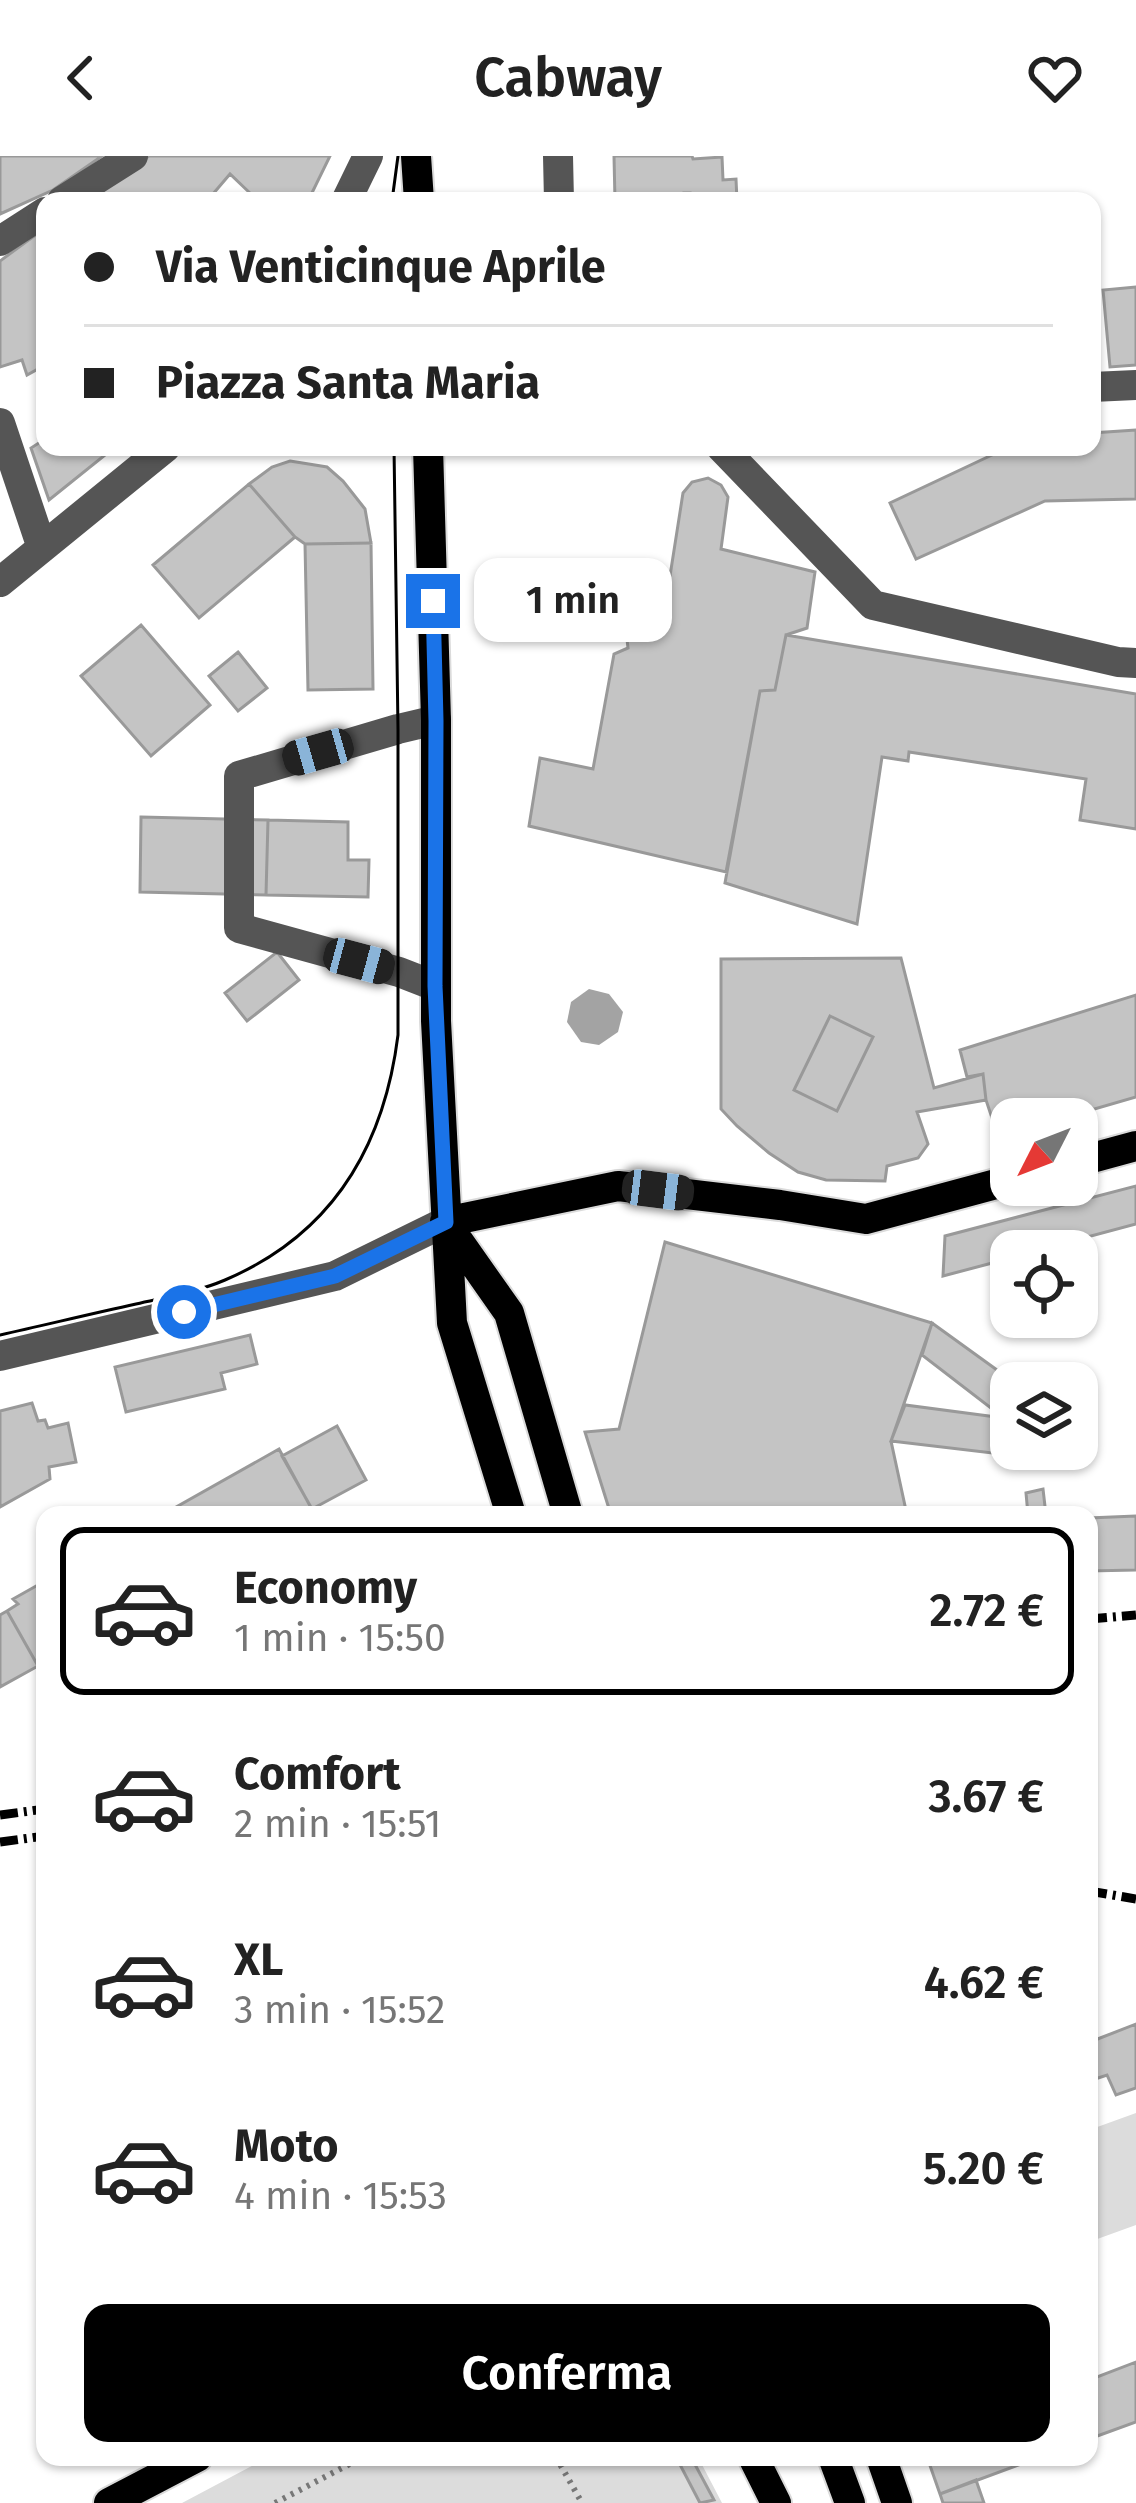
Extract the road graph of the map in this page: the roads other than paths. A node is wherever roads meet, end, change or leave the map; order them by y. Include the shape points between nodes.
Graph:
1 (133, 156) edge
2 (368, 156) edge
3 (416, 156) edge
4 (558, 156) edge
5 (76, 192) edge
6 (350, 192) edge
7 (418, 192) edge
8 (560, 192) edge
9 (36, 218) edge
10 (0, 241) edge
11 (1136, 385) edge
12 (1101, 387) edge
13 (0, 423) edge
14 (155, 456) edge
15 (428, 456) edge
16 (731, 456) edge
17 (42, 548) junction
18 (0, 582) edge
19 (1136, 663) edge
20 (436, 721) junction
21 (435, 986) junction
22 (1136, 1147) edge
23 (1098, 1157) edge
24 (990, 1186) edge
25 (446, 1222) junction
26 (0, 1356) edge
27 (508, 1506) edge
28 (565, 1506) edge
29 (179, 2466) edge
30 (758, 2466) edge
31 (836, 2466) edge
32 (884, 2466) edge
33 (109, 2503) edge
34 (776, 2503) edge
35 (850, 2503) edge
36 (897, 2503) edge

1 - 5 street
2 - 6 street
3 - 7 main road
4 - 8 street
9 - 10 street
11 - 12 street
13 - 17 street
14 - 17 street
15 - 20 main road
16 - 19 street via 873,604
17 - 18 street
20 - 21 main road
20 - 21 street via 239,776 239,928
21 - 25 main road
22 - 23 main road
24 - 25 main road via 866,1220 618,1186
25 - 26 street via 335,1276
25 - 27 main road via 452,1323
25 - 28 main road via 508,1313
29 - 33 main road
30 - 34 main road
31 - 35 main road
32 - 36 main road

